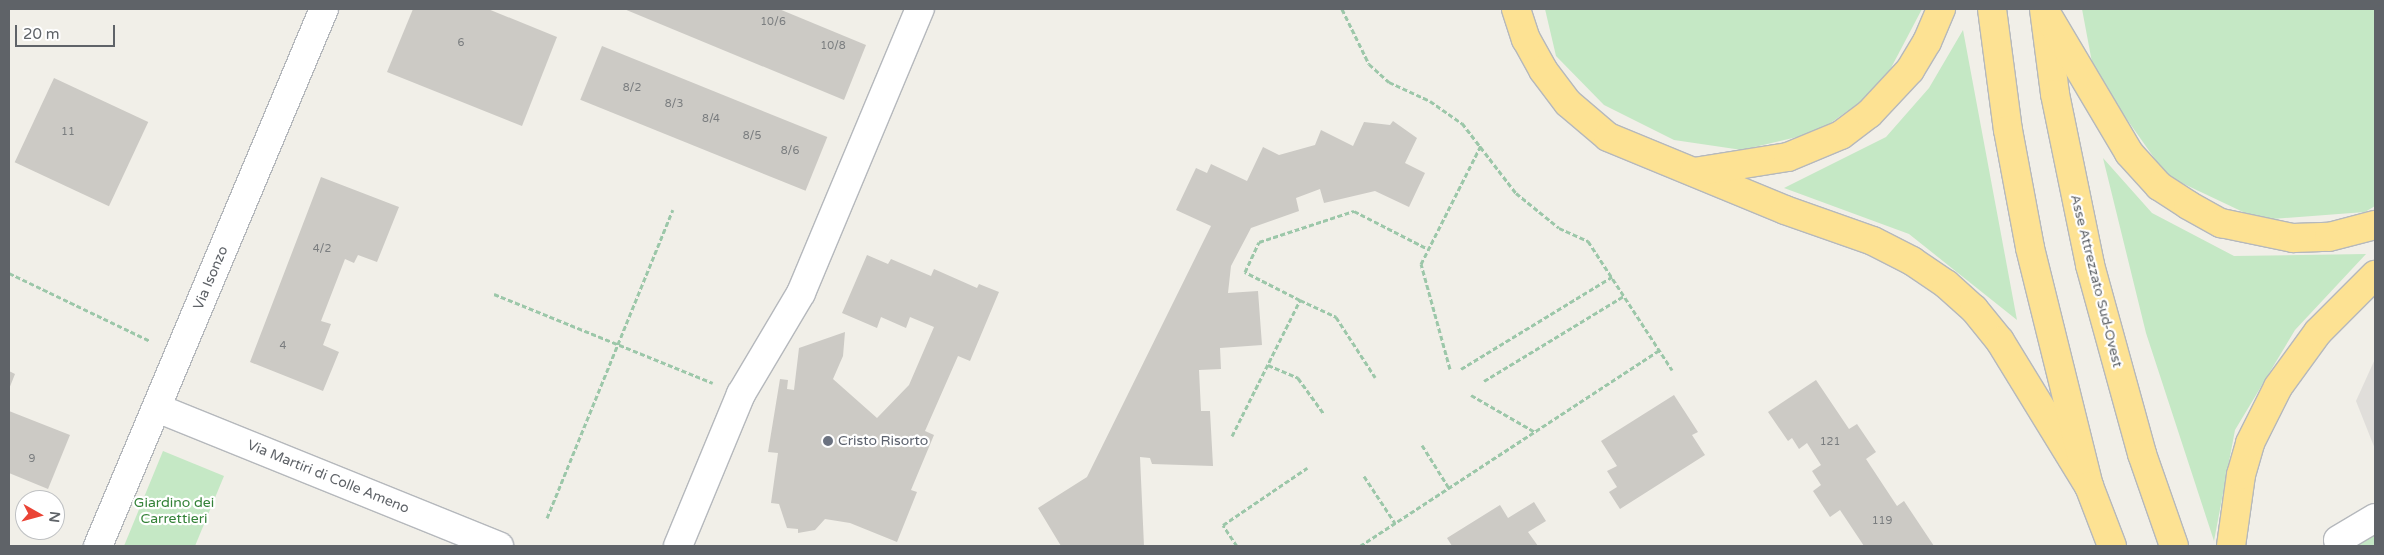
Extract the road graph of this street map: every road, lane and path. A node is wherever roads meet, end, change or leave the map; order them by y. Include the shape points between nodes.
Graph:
1 (324, 9) edge
2 (920, 9) edge
3 (1342, 9) edge
4 (1516, 9) edge
5 (1941, 9) edge
6 (1992, 9) edge
7 (2044, 9) edge
8 (1481, 146) junction
9 (1693, 172) junction
10 (673, 210) dead end
11 (2375, 225) edge
12 (1428, 249) junction
13 (9, 273) edge
14 (2375, 275) edge
15 (1612, 277) junction
16 (494, 294) dead end
17 (1624, 296) junction
18 (1300, 300) junction
19 (618, 345) junction
20 (1660, 350) dead end
21 (179, 355) junction
22 (1268, 365) junction
23 (1450, 369) dead end
24 (1461, 369) dead end
25 (1672, 370) dead end
26 (1375, 377) dead end
27 (1484, 381) dead end
28 (741, 394) junction
29 (1471, 395) dead end
30 (157, 408) junction
31 (1324, 414) dead end
32 (1535, 432) junction
33 (1232, 436) dead end
34 (1422, 445) dead end
35 (1307, 468) dead end
36 (1364, 476) dead end
37 (2089, 486) junction
38 (1449, 488) junction
39 (547, 518) dead end
40 (2375, 518) edge
41 (1395, 523) junction
42 (2338, 540) dead end
43 (98, 546) edge
44 (498, 546) edge
45 (678, 546) edge
46 (1237, 546) edge
47 (1360, 546) edge
48 (2112, 546) edge
49 (2174, 546) edge
50 (2231, 546) edge

1 - 21 street, Via Isonzo
2 - 28 street via 801,293
3 - 8 path via 1369,64 1389,82 1430,101 1462,123
4 - 9 highway via 1526,39 1543,70 1575,110 1628,147
5 - 9 highway via 1910,70 1869,114 1841,135 1788,157
6 - 37 highway via 2008,130 2030,248
7 - 11 highway via 2129,153 2159,186 2188,205 2221,223 2293,238 2329,237
7 - 49 highway, Asse Attrezzato Sud-Ovest via 2055,94 2090,266 2142,454
8 - 12 path
8 - 15 path via 1516,193 1559,228 1588,241
9 - 37 highway via 1785,210 1873,241 1912,261 1946,284 1974,309 2000,341
10 - 19 path
12 - 18 path via 1354,212 1259,242 1245,272
12 - 23 path via 1421,264
13 - 21 path
14 - 50 highway via 2318,332 2278,387 2250,442 2241,475
15 - 17 path
15 - 24 path
16 - 19 path
17 - 25 path
17 - 27 path
18 - 22 path
18 - 26 path via 1336,317
19 - 28 path
19 - 39 path
20 - 32 path
21 - 30 street, Via Isonzo
22 - 31 path via 1298,378
22 - 33 path
28 - 45 street
29 - 32 path
30 - 43 street, Via Isonzo
30 - 44 street, Via Martiri di Colle Ameno
32 - 38 path
34 - 38 path
35 - 46 path via 1223,525
36 - 41 path
37 - 48 highway
38 - 41 path
40 - 42 street
41 - 47 path

